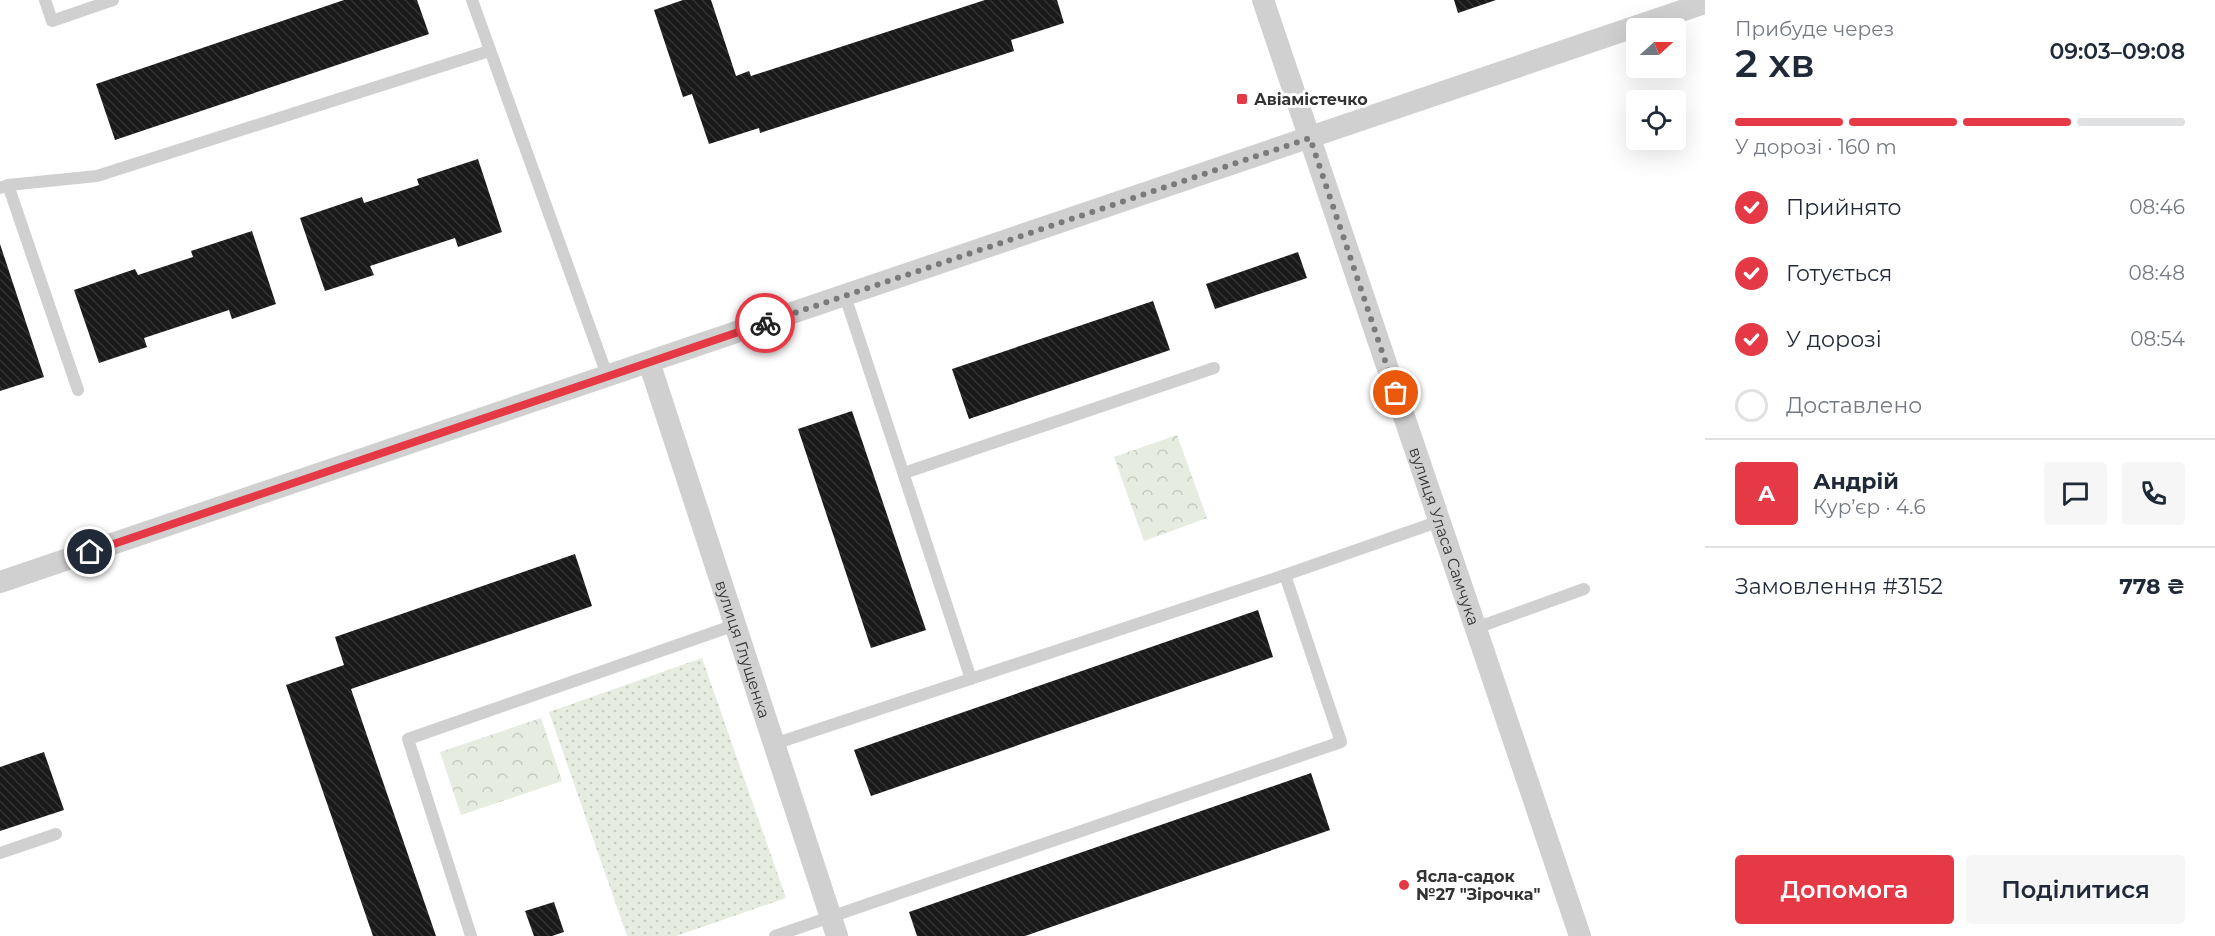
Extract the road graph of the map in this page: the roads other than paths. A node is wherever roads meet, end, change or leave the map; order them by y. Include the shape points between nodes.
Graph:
1 (45, 0) edge
2 (113, 0) edge
3 (472, 0) edge
4 (1263, 0) edge
5 (1705, 3) edge
6 (489, 51) junction
7 (1310, 138) junction
8 (4, 187) edge
9 (845, 296) junction
10 (649, 362) junction
11 (1214, 368) dead end
12 (607, 375) junction
13 (78, 390) dead end
14 (904, 473) junction
15 (1440, 521) junction
16 (1285, 575) junction
17 (0, 582) edge
18 (1584, 589) dead end
19 (735, 626) junction
20 (1476, 628) junction
21 (971, 679) junction
22 (774, 744) junction
23 (56, 834) dead end
24 (0, 853) edge
25 (834, 927) edge
26 (471, 936) edge
27 (775, 936) edge
28 (1580, 936) edge

1 - 2 lane via 52,21
3 - 6 lane
4 - 7 street, вулиця Уласа Самчука
5 - 7 street
6 - 8 lane via 97,176
6 - 12 lane
7 - 9 street
7 - 15 street, вулиця Уласа Самчука
8 - 13 lane
9 - 10 street
9 - 14 lane
10 - 12 street
10 - 19 street, вулиця Глущенка
11 - 14 lane
12 - 17 street
14 - 21 lane
15 - 16 lane
15 - 20 street, вулиця Уласа Самчука
16 - 21 lane
16 - 25 lane via 1341,742
18 - 20 lane
19 - 22 street, вулиця Глущенка
19 - 26 lane via 408,739
20 - 28 street, вулиця Уласа Самчука
21 - 22 lane
22 - 25 street, вулиця Глущенка
23 - 24 lane
25 - 27 lane

